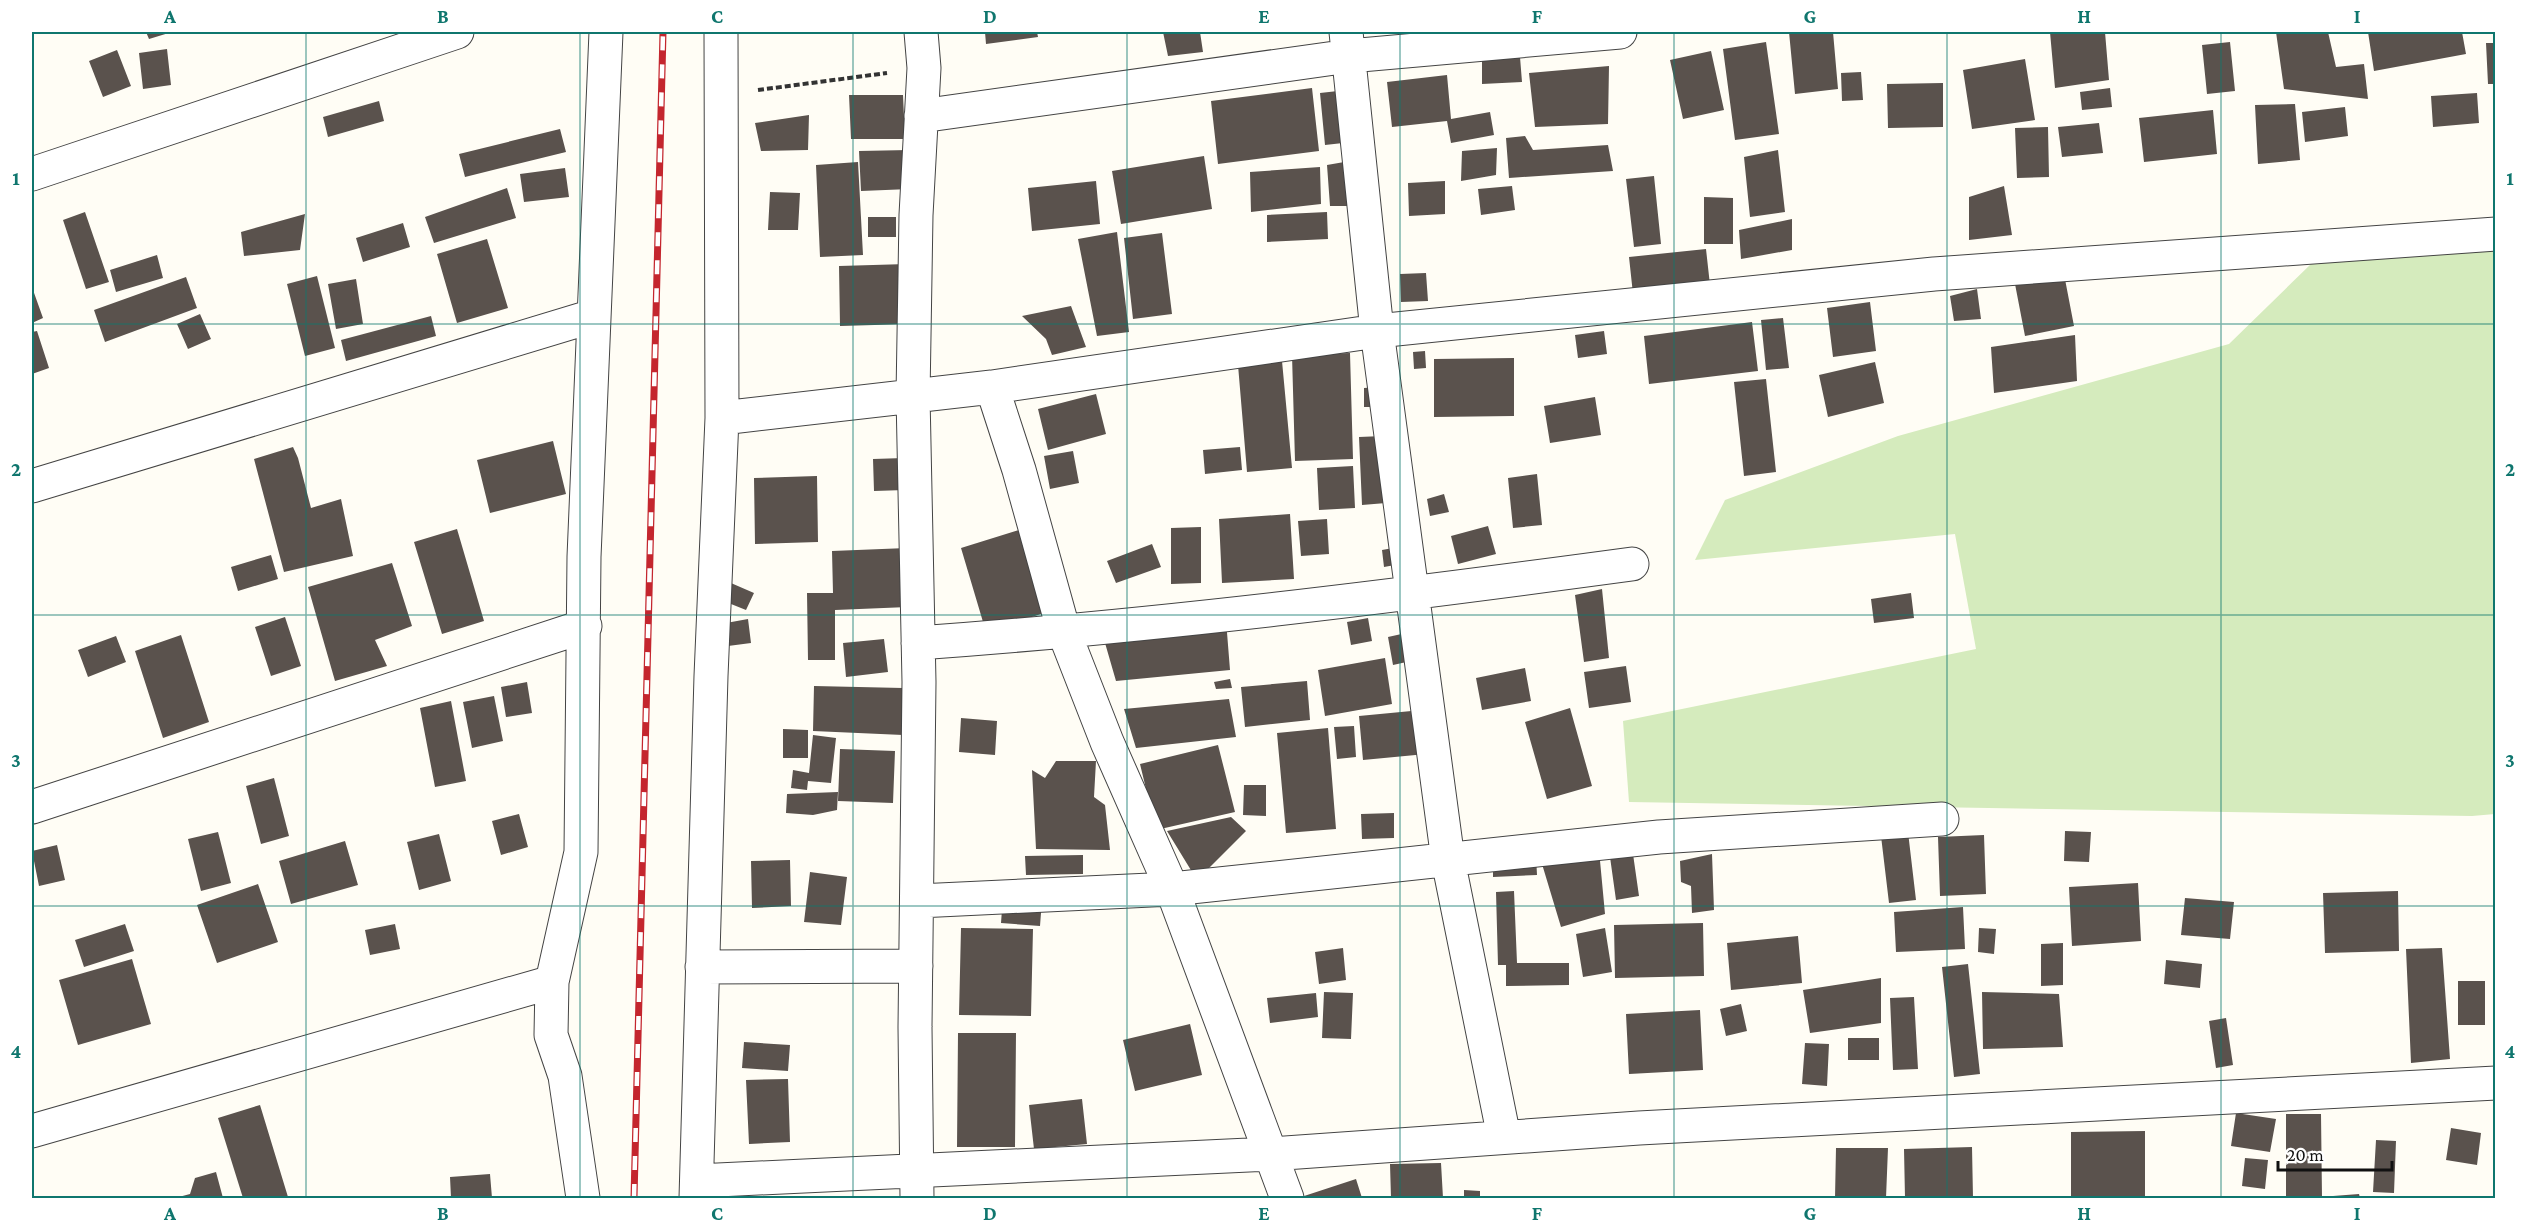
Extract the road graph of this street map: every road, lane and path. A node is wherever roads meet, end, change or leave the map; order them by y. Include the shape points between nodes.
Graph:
1 (458, 32) edge
2 (606, 32) edge
3 (721, 32) edge
4 (921, 32) edge
5 (1620, 32) edge
6 (1348, 44) edge
7 (924, 68) junction
8 (722, 94) junction
9 (921, 116) junction
10 (32, 174) edge
11 (2496, 234) edge
12 (593, 316) junction
13 (1377, 331) junction
14 (992, 387) junction
15 (913, 396) junction
16 (722, 418) junction
17 (32, 486) edge
18 (1632, 564) dead end
19 (1414, 594) junction
20 (585, 626) junction
21 (1065, 632) junction
22 (918, 643) junction
23 (32, 807) edge
24 (1942, 819) dead end
25 (1448, 860) junction
26 (1172, 889) junction
27 (918, 901) junction
28 (916, 966) junction
29 (702, 967) junction
30 (552, 982) junction
31 (2496, 1083) edge
32 (32, 1131) edge
33 (1504, 1137) junction
34 (1270, 1154) junction
35 (917, 1185) edge
36 (696, 1190) edge
37 (583, 1198) edge
38 (1287, 1198) edge

1 - 10 street
2 - 12 street
3 - 8 street
4 - 7 street
5 - 6 street
6 - 9 street
6 - 13 street
7 - 8 path
7 - 9 street
8 - 16 street
9 - 15 street
11 - 13 street via 1934,274
12 - 17 street
12 - 20 street
13 - 14 street
13 - 19 street
14 - 15 street
14 - 21 street
15 - 16 street
15 - 22 street
16 - 29 street
18 - 19 street
19 - 21 street
19 - 25 street
20 - 23 street
20 - 30 street via 581,852
21 - 22 street
21 - 26 street via 1107,742
22 - 27 street
24 - 25 street via 1659,837
25 - 26 street
25 - 33 street
26 - 27 street
26 - 34 street
27 - 28 street
28 - 29 street
28 - 35 street
29 - 36 street
30 - 32 street
30 - 37 street via 551,1035 565,1076
31 - 33 street
33 - 34 street
34 - 35 street
34 - 38 street
35 - 36 street

